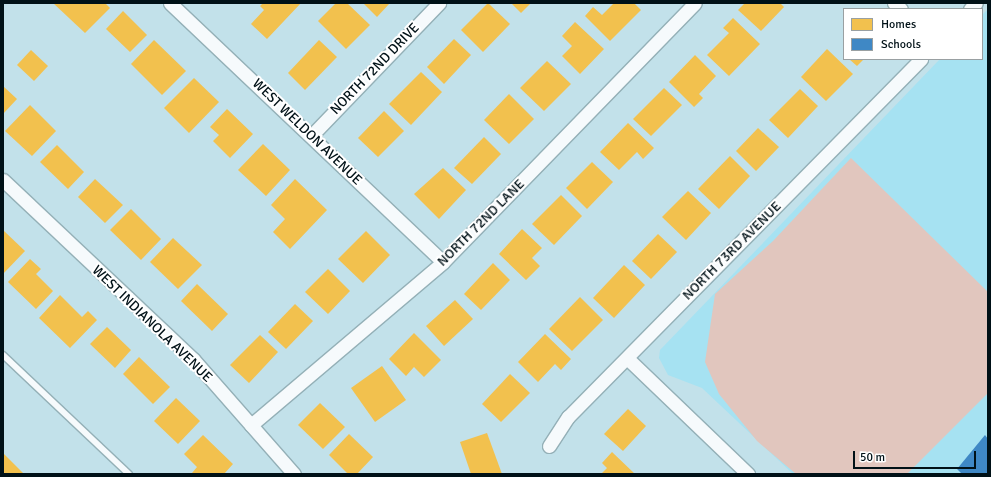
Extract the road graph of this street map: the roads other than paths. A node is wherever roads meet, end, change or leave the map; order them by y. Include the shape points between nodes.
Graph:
1 (170, 3) edge
2 (439, 3) edge
3 (695, 3) edge
4 (920, 60) edge
5 (311, 136) junction
6 (3, 180) edge
7 (443, 262) junction
8 (3, 355) edge
9 (627, 358) junction
10 (251, 425) junction
11 (549, 446) dead end
12 (128, 474) edge
13 (294, 474) edge
14 (748, 474) edge

1 - 5 street, WEST WELDON AVENUE
2 - 5 street, NORTH 72ND DRIVE
3 - 7 street, NORTH 72ND LANE
4 - 9 street, NORTH 73RD AVENUE
5 - 7 street, WEST WELDON AVENUE
6 - 10 street, WEST INDIANOLA AVENUE via 193,359
7 - 10 street, NORTH 72ND LANE
8 - 12 lane
9 - 11 street, NORTH 73RD AVENUE via 568,417
9 - 14 street
10 - 13 street, WEST INDIANOLA AVENUE

